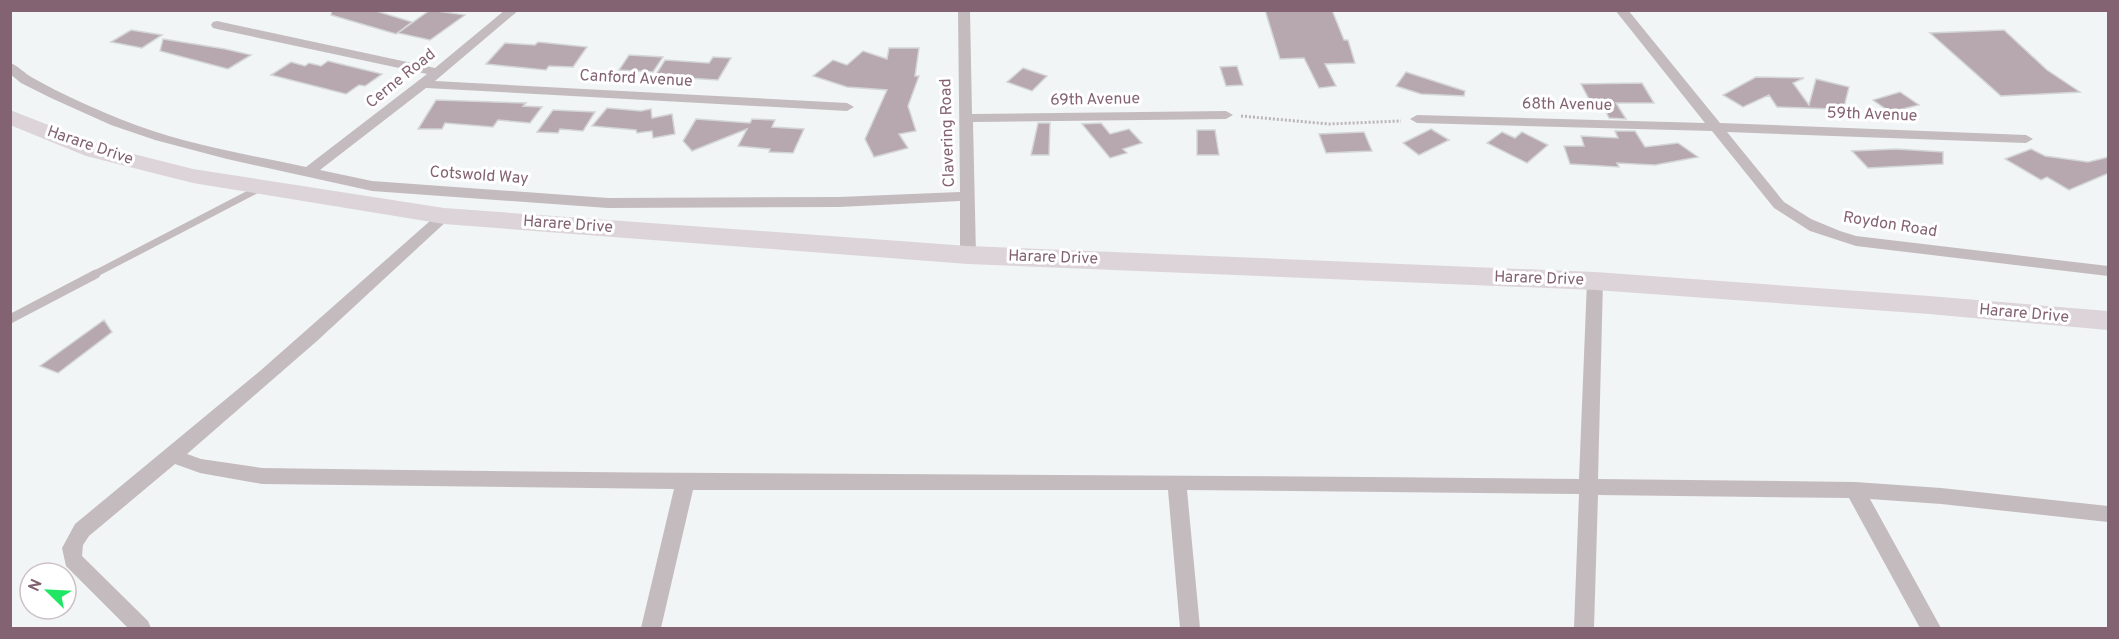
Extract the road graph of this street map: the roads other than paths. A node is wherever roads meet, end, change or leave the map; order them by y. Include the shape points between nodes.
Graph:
1 (513, 10) edge
2 (964, 10) edge
3 (1621, 10) edge
4 (217, 25) dead end
5 (10, 67) edge
6 (436, 72) junction
7 (423, 84) junction
8 (847, 107) dead end
9 (1226, 116) road end
10 (10, 117) edge
11 (964, 118) junction
12 (1417, 119) road end
13 (1716, 127) junction
14 (2026, 139) dead end
15 (309, 172) junction
16 (260, 188) junction
17 (968, 196) junction
18 (444, 216) junction
19 (968, 255) junction
20 (2109, 271) edge
21 (1595, 281) junction
22 (10, 319) edge
23 (2109, 321) edge
24 (173, 456) junction
25 (686, 482) junction
26 (1177, 482) junction
27 (1590, 486) junction
28 (1855, 490) junction
29 (2109, 514) edge
30 (141, 628) edge
31 (651, 628) edge
32 (1190, 628) edge
33 (1584, 628) edge
34 (1931, 628) edge

1 - 6 street, Cerne Road
2 - 11 street, Clavering Road
3 - 13 street, Roydon Road
4 - 6 street
5 - 15 street, Cotswold Way via 41,88 116,122 227,155
6 - 7 street, Cerne Road
7 - 8 street, Canford Avenue
7 - 15 street, Cerne Road
9 - 11 street, 69th Avenue
10 - 16 main road, Harare Drive via 94,151
11 - 17 street, Clavering Road
12 - 13 street, 68th Avenue
13 - 14 street, 59th Avenue
13 - 20 street, Roydon Road via 1779,205 1824,232 1856,241
15 - 17 street, Cotswold Way via 372,186 608,203 804,203
16 - 18 main road, Harare Drive
16 - 22 lane
17 - 19 street, Clavering Road
18 - 19 main road, Harare Drive
18 - 24 street
19 - 21 main road, Harare Drive
21 - 23 main road, Harare Drive
21 - 27 street
24 - 25 street via 200,466 262,476
24 - 30 street via 82,530 70,551 73,560
25 - 26 street
25 - 31 street
26 - 27 street
26 - 32 street
27 - 28 street
27 - 33 street
28 - 29 street
28 - 34 street

